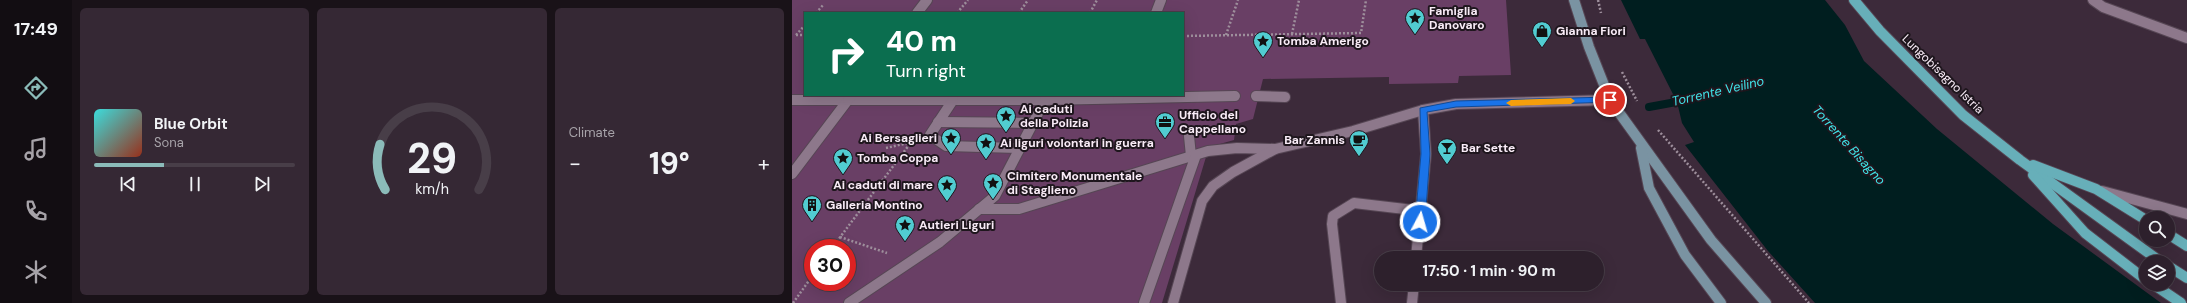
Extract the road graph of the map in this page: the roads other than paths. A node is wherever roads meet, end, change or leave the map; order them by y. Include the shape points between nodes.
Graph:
1 (927, 0) edge
2 (1161, 0) edge
3 (1574, 0) edge
4 (1854, 0) edge
5 (2093, 0) edge
6 (918, 12) edge
7 (1156, 12) edge
8 (2187, 38) edge
9 (1119, 96) edge
10 (1235, 96) dead end
11 (1256, 96) dead end
12 (850, 97) edge
13 (1285, 97) dead end
14 (792, 100) edge
15 (953, 100) junction
16 (1045, 100) junction
17 (1610, 100) junction
18 (1423, 110) junction
19 (938, 122) junction
20 (1032, 123) junction
21 (1189, 136) dead end
22 (1640, 144) junction
23 (1020, 148) junction
24 (1276, 149) junction
25 (1194, 156) junction
26 (2020, 160) junction
27 (792, 174) edge
28 (2096, 189) junction
29 (979, 209) junction
30 (1422, 211) junction
31 (2187, 214) edge
32 (2139, 216) edge
33 (2175, 238) edge
34 (2187, 246) edge
35 (1417, 251) edge
36 (2151, 255) edge
37 (2175, 270) edge
38 (2139, 275) edge
39 (2187, 278) edge
40 (1413, 291) edge
41 (2163, 291) edge
42 (849, 303) edge
43 (1144, 303) edge
44 (1173, 303) edge
45 (1341, 303) edge
46 (1412, 303) edge
47 (1721, 303) edge
48 (1766, 303) edge
49 (2181, 303) edge

1 - 6 street
2 - 7 street
3 - 17 main road via 1588,48
4 - 26 main road, Lungobisagno Istria via 1880,31 1964,115
5 - 8 street via 2103,7
9 - 10 street
9 - 16 street
11 - 13 street
12 - 14 street
12 - 15 street
12 - 27 street
15 - 16 street
15 - 19 street
16 - 20 street
17 - 18 street via 1456,104
17 - 22 main road
18 - 24 street via 1353,131
18 - 30 street via 1426,154
19 - 20 street
19 - 23 street via 930,135 946,146
20 - 23 street
21 - 25 street
22 - 47 main road via 1649,188 1685,255
22 - 48 main road via 1711,240
23 - 29 street via 995,196
24 - 25 street via 1237,148 1208,151
24 - 44 street via 1218,182 1202,201
25 - 29 street via 1019,209
25 - 43 street
26 - 28 main road, Lungobisagno Istria
26 - 36 main road, Lungobisagno Istria
26 - 38 main road via 2085,233
28 - 31 street
28 - 32 main road, Lungobisagno Istria
29 - 42 street via 940,242
30 - 35 street
30 - 45 street via 1354,203 1333,216
33 - 34 main road
37 - 39 main road
40 - 46 street
41 - 49 main road

